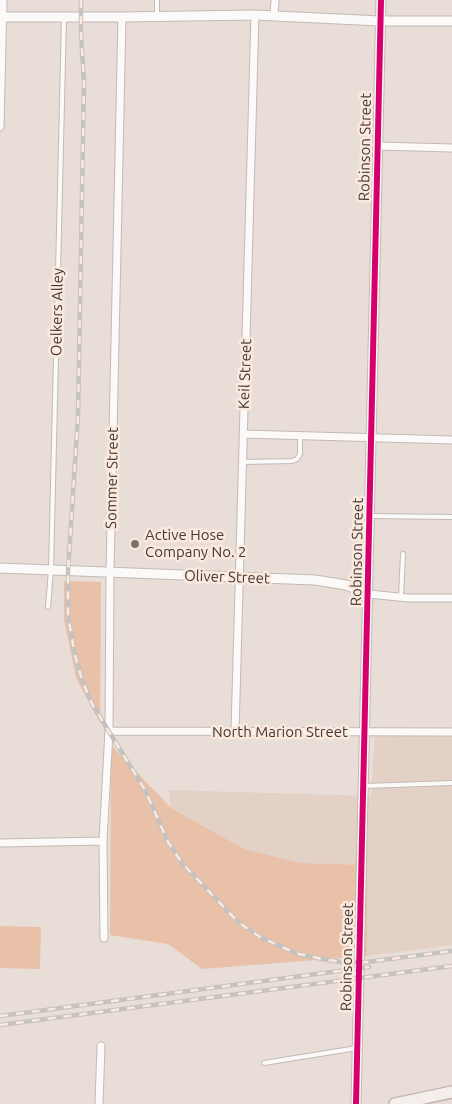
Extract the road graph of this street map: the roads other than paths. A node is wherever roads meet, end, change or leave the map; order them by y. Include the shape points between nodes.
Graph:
1 (3, 0) edge
2 (156, 0) edge
3 (275, 0) edge
4 (381, 0) edge
5 (255, 15) junction
6 (274, 16) junction
7 (1, 17) edge
8 (64, 17) junction
9 (157, 17) junction
10 (122, 18) junction
11 (380, 21) junction
12 (452, 21) edge
13 (0, 127) edge
14 (378, 146) junction
15 (452, 148) edge
16 (244, 434) junction
17 (300, 436) junction
18 (372, 437) junction
19 (452, 440) edge
20 (243, 462) junction
21 (369, 516) junction
22 (452, 518) edge
23 (403, 554) dead end
24 (0, 568) edge
25 (51, 570) junction
26 (110, 572) junction
27 (240, 577) junction
28 (369, 594) junction
29 (401, 597) junction
30 (452, 598) edge
31 (48, 608) dead end
32 (109, 731) junction
33 (365, 731) junction
34 (235, 732) junction
35 (452, 732) edge
36 (452, 783) edge
37 (364, 786) junction
38 (103, 841) junction
39 (0, 843) edge
40 (104, 938) dead end
41 (101, 1046) dead end
42 (357, 1048) junction
43 (264, 1063) dead end
44 (452, 1092) edge
45 (99, 1104) edge
46 (356, 1104) edge
47 (395, 1104) edge

1 - 7 street
2 - 9 lane
3 - 6 street
4 - 11 street, Robinson Street
5 - 6 street
5 - 9 street
5 - 16 street, Keil Street
6 - 11 street
7 - 8 street
7 - 13 street
8 - 10 street
8 - 25 lane, Oelkers Alley
9 - 10 street
10 - 26 street, Sommer Street
11 - 12 street
11 - 14 street, Robinson Street
14 - 15 street
14 - 18 street, Robinson Street
16 - 17 street
16 - 20 street, Keil Street
17 - 18 street
17 - 20 lane via 297,459
18 - 19 street
18 - 21 street, Robinson Street
20 - 27 street, Keil Street
21 - 22 lane
21 - 28 street, Robinson Street
23 - 29 lane
24 - 25 street, Oliver Street
25 - 26 street, Oliver Street
25 - 31 lane, Oelkers Alley
26 - 27 street, Oliver Street
26 - 32 street, Sommer Street
27 - 28 street, Oliver Street via 315,580 346,585
27 - 34 street, Keil Street
28 - 29 street, Oliver Street
28 - 33 street, Robinson Street
29 - 30 street, Oliver Street
32 - 34 street, North Marion Street
32 - 38 street, Sommer Street
33 - 34 street, North Marion Street
33 - 35 street, North Marion Street
33 - 37 street, Robinson Street
36 - 37 lane
37 - 42 street, Robinson Street
38 - 39 street
38 - 40 street, Sommer Street
41 - 45 street
42 - 43 lane
42 - 46 street, Robinson Street
44 - 47 main road

